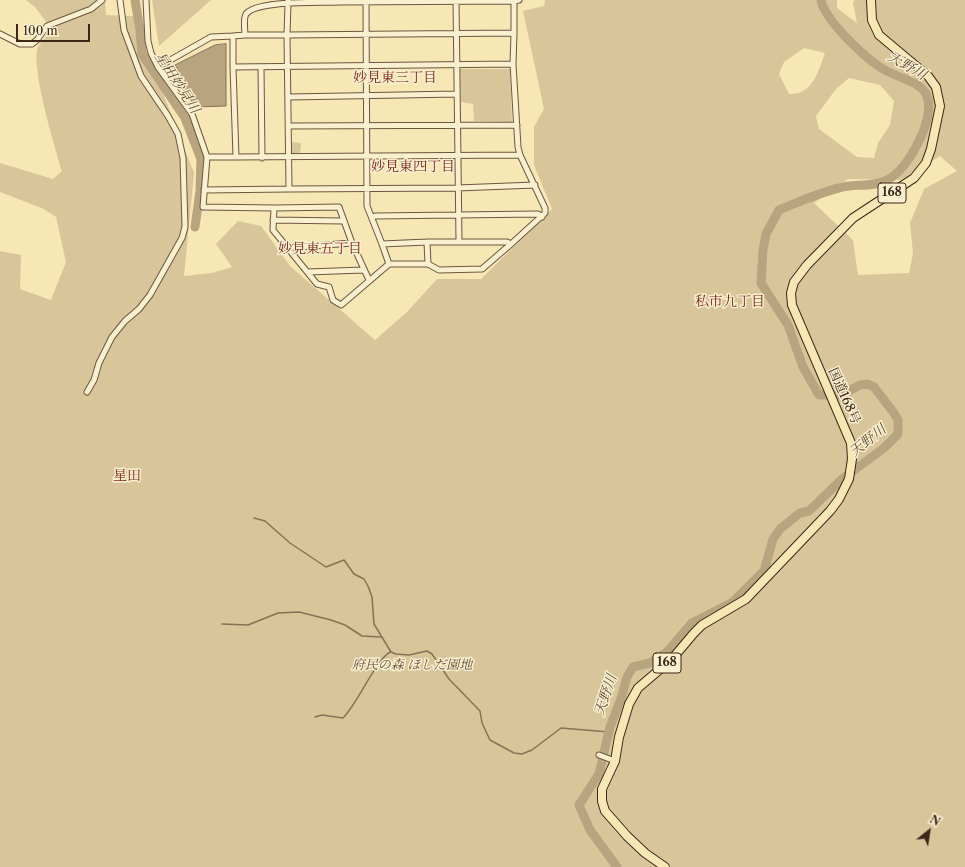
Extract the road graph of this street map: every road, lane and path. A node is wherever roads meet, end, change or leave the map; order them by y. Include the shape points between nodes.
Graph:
1 (102, 0) edge
2 (120, 0) edge
3 (146, 0) edge
4 (516, 0) edge
5 (871, 0) edge
6 (288, 1) edge
7 (339, 1) edge
8 (366, 1) edge
9 (456, 1) edge
10 (456, 33) junction
11 (514, 33) junction
12 (0, 34) edge
13 (287, 35) junction
14 (366, 35) junction
15 (233, 36) junction
16 (244, 36) junction
17 (513, 64) junction
18 (366, 66) junction
19 (457, 66) junction
20 (158, 67) junction
21 (233, 67) junction
22 (261, 67) junction
23 (288, 67) junction
24 (457, 94) junction
25 (366, 96) junction
26 (289, 97) junction
27 (457, 125) junction
28 (517, 125) junction
29 (289, 126) junction
30 (367, 127) junction
31 (520, 155) junction
32 (366, 156) junction
33 (457, 156) junction
34 (207, 157) junction
35 (236, 158) junction
36 (262, 158) junction
37 (288, 158) junction
38 (535, 186) junction
39 (366, 188) junction
40 (457, 188) junction
41 (289, 189) junction
42 (204, 190) junction
43 (274, 208) junction
44 (458, 215) junction
45 (542, 217) junction
46 (372, 218) junction
47 (273, 220) junction
48 (343, 220) junction
49 (427, 242) junction
50 (459, 242) junction
51 (352, 243) junction
52 (382, 244) junction
53 (512, 244) junction
54 (286, 248) junction
55 (389, 264) junction
56 (428, 264) junction
57 (363, 270) junction
58 (308, 272) junction
59 (369, 280) junction
60 (87, 392) dead end
61 (599, 755) dead end
62 (613, 760) junction
63 (665, 867) edge

1 - 12 street via 91,9 47,26 32,44 20,44
2 - 60 street via 124,30 141,76 178,134 183,158 185,227 182,238 150,295 139,310 117,329 109,342
3 - 20 street via 148,41
4 - 9 street
4 - 11 street
5 - 62 highway, 国道168号 / 168 via 874,28 884,40 933,81 940,97 940,106 929,156 922,169 914,178 844,225 807,264 794,282 791,293 792,304 851,443 849,479 830,511 746,599 702,625 672,659 638,688 629,704
6 - 7 street
6 - 13 street
6 - 16 street via 266,3 248,12 245,16
7 - 8 street
8 - 9 street
8 - 14 street
9 - 10 street
10 - 11 street
10 - 14 street
10 - 19 street
11 - 17 street
13 - 14 street
13 - 16 street
13 - 23 street
14 - 18 street
15 - 16 street
15 - 20 street via 211,37
15 - 21 street
17 - 19 street
17 - 28 street
18 - 19 street
18 - 23 street
18 - 25 street
19 - 24 street
20 - 34 street via 192,114
21 - 22 street
21 - 35 street
22 - 23 street
22 - 36 street
23 - 26 street
24 - 25 street
24 - 27 street
25 - 26 street
25 - 30 street
26 - 29 street
27 - 28 street
27 - 30 street
27 - 33 street
28 - 31 street
29 - 30 street
29 - 37 street
30 - 32 street
31 - 33 street
31 - 38 street
32 - 33 street
32 - 37 street
32 - 39 street
33 - 40 street
34 - 35 street
34 - 42 street
35 - 36 street
36 - 37 street
37 - 41 street
38 - 40 street
38 - 45 street via 546,208
39 - 40 street
39 - 41 street
39 - 46 street via 367,206
40 - 44 street
41 - 42 street
42 - 43 street via 203,207
43 - 47 street
43 - 48 street via 339,207
44 - 45 street via 538,214
44 - 46 street
44 - 50 street
45 - 53 street
46 - 52 street
47 - 48 street
47 - 54 street via 273,230
48 - 51 street
49 - 50 street
49 - 52 street
49 - 56 street
50 - 53 street
51 - 54 street
51 - 57 street
52 - 55 street
53 - 56 street via 482,269 440,270
54 - 58 street
55 - 56 street
55 - 59 street
57 - 58 street
57 - 59 street
58 - 59 street via 317,284 329,287 333,300 340,305
61 - 62 street
62 - 63 highway, 国道168号 / 168 via 602,789 605,810 627,836

